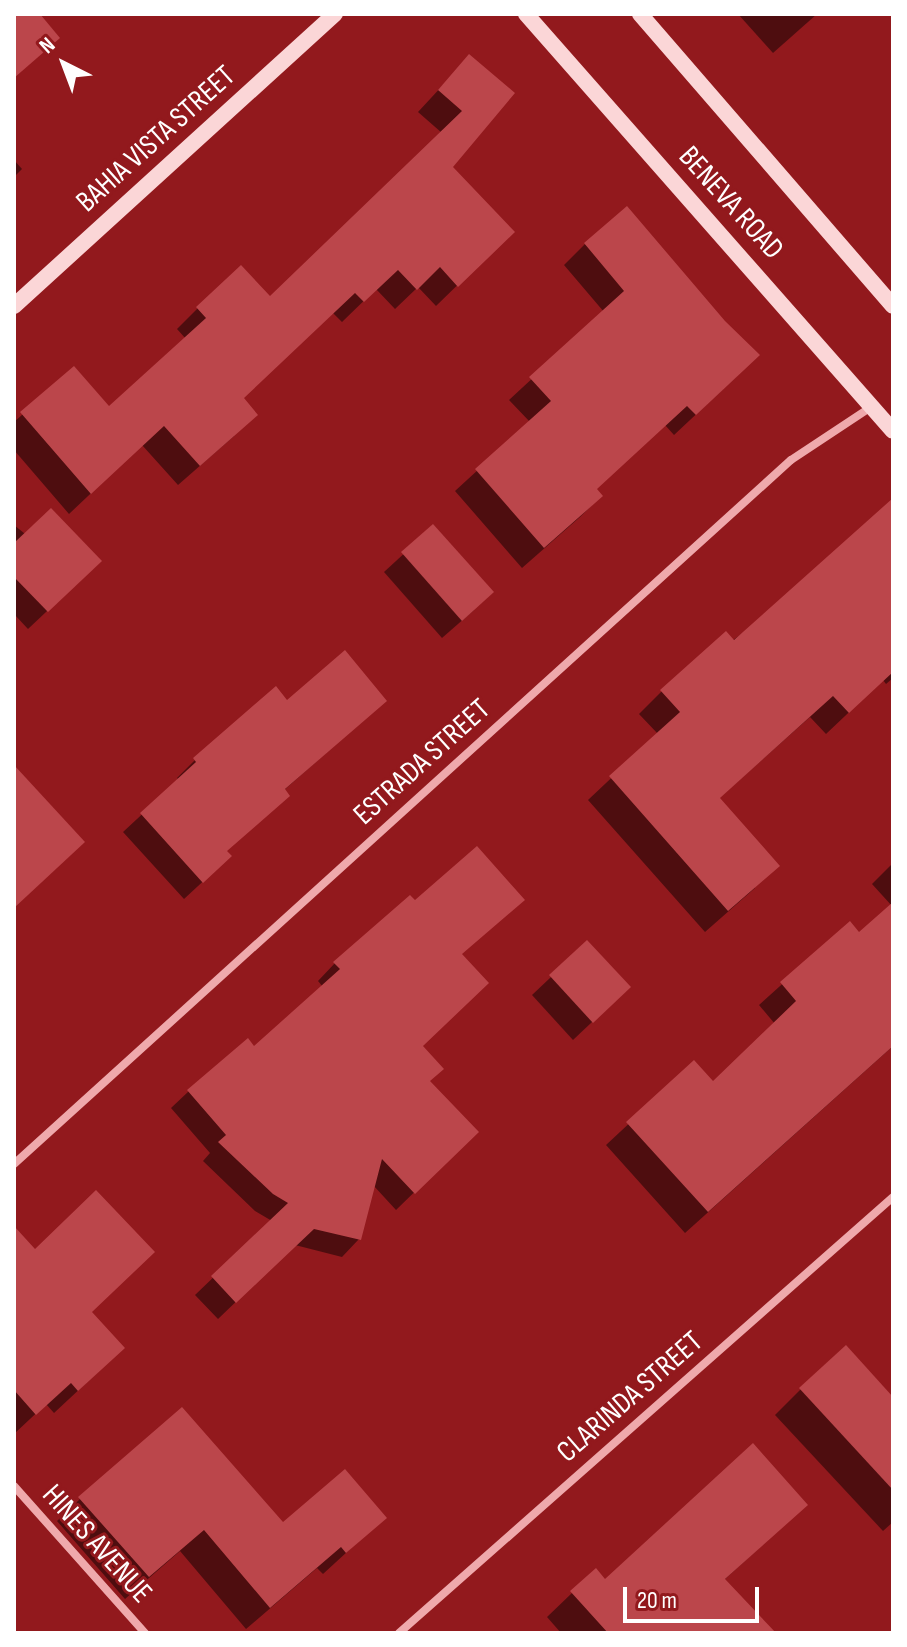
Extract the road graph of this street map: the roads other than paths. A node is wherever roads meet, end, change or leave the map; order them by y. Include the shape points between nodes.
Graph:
1 (335, 14) edge
2 (526, 14) edge
3 (640, 14) edge
4 (14, 306) edge
5 (893, 306) edge
6 (871, 407) junction
7 (893, 431) edge
8 (14, 1164) edge
9 (893, 1197) edge
10 (14, 1486) edge
11 (145, 1633) edge
12 (399, 1633) edge

1 - 4 main road, BAHIA VISTA STREET
2 - 6 main road, BENEVA ROAD
3 - 5 main road, BENEVA ROAD
6 - 7 main road, BENEVA ROAD
6 - 8 street, ESTRADA STREET via 791,460
9 - 12 street, CLARINDA STREET
10 - 11 street, HINES AVENUE

